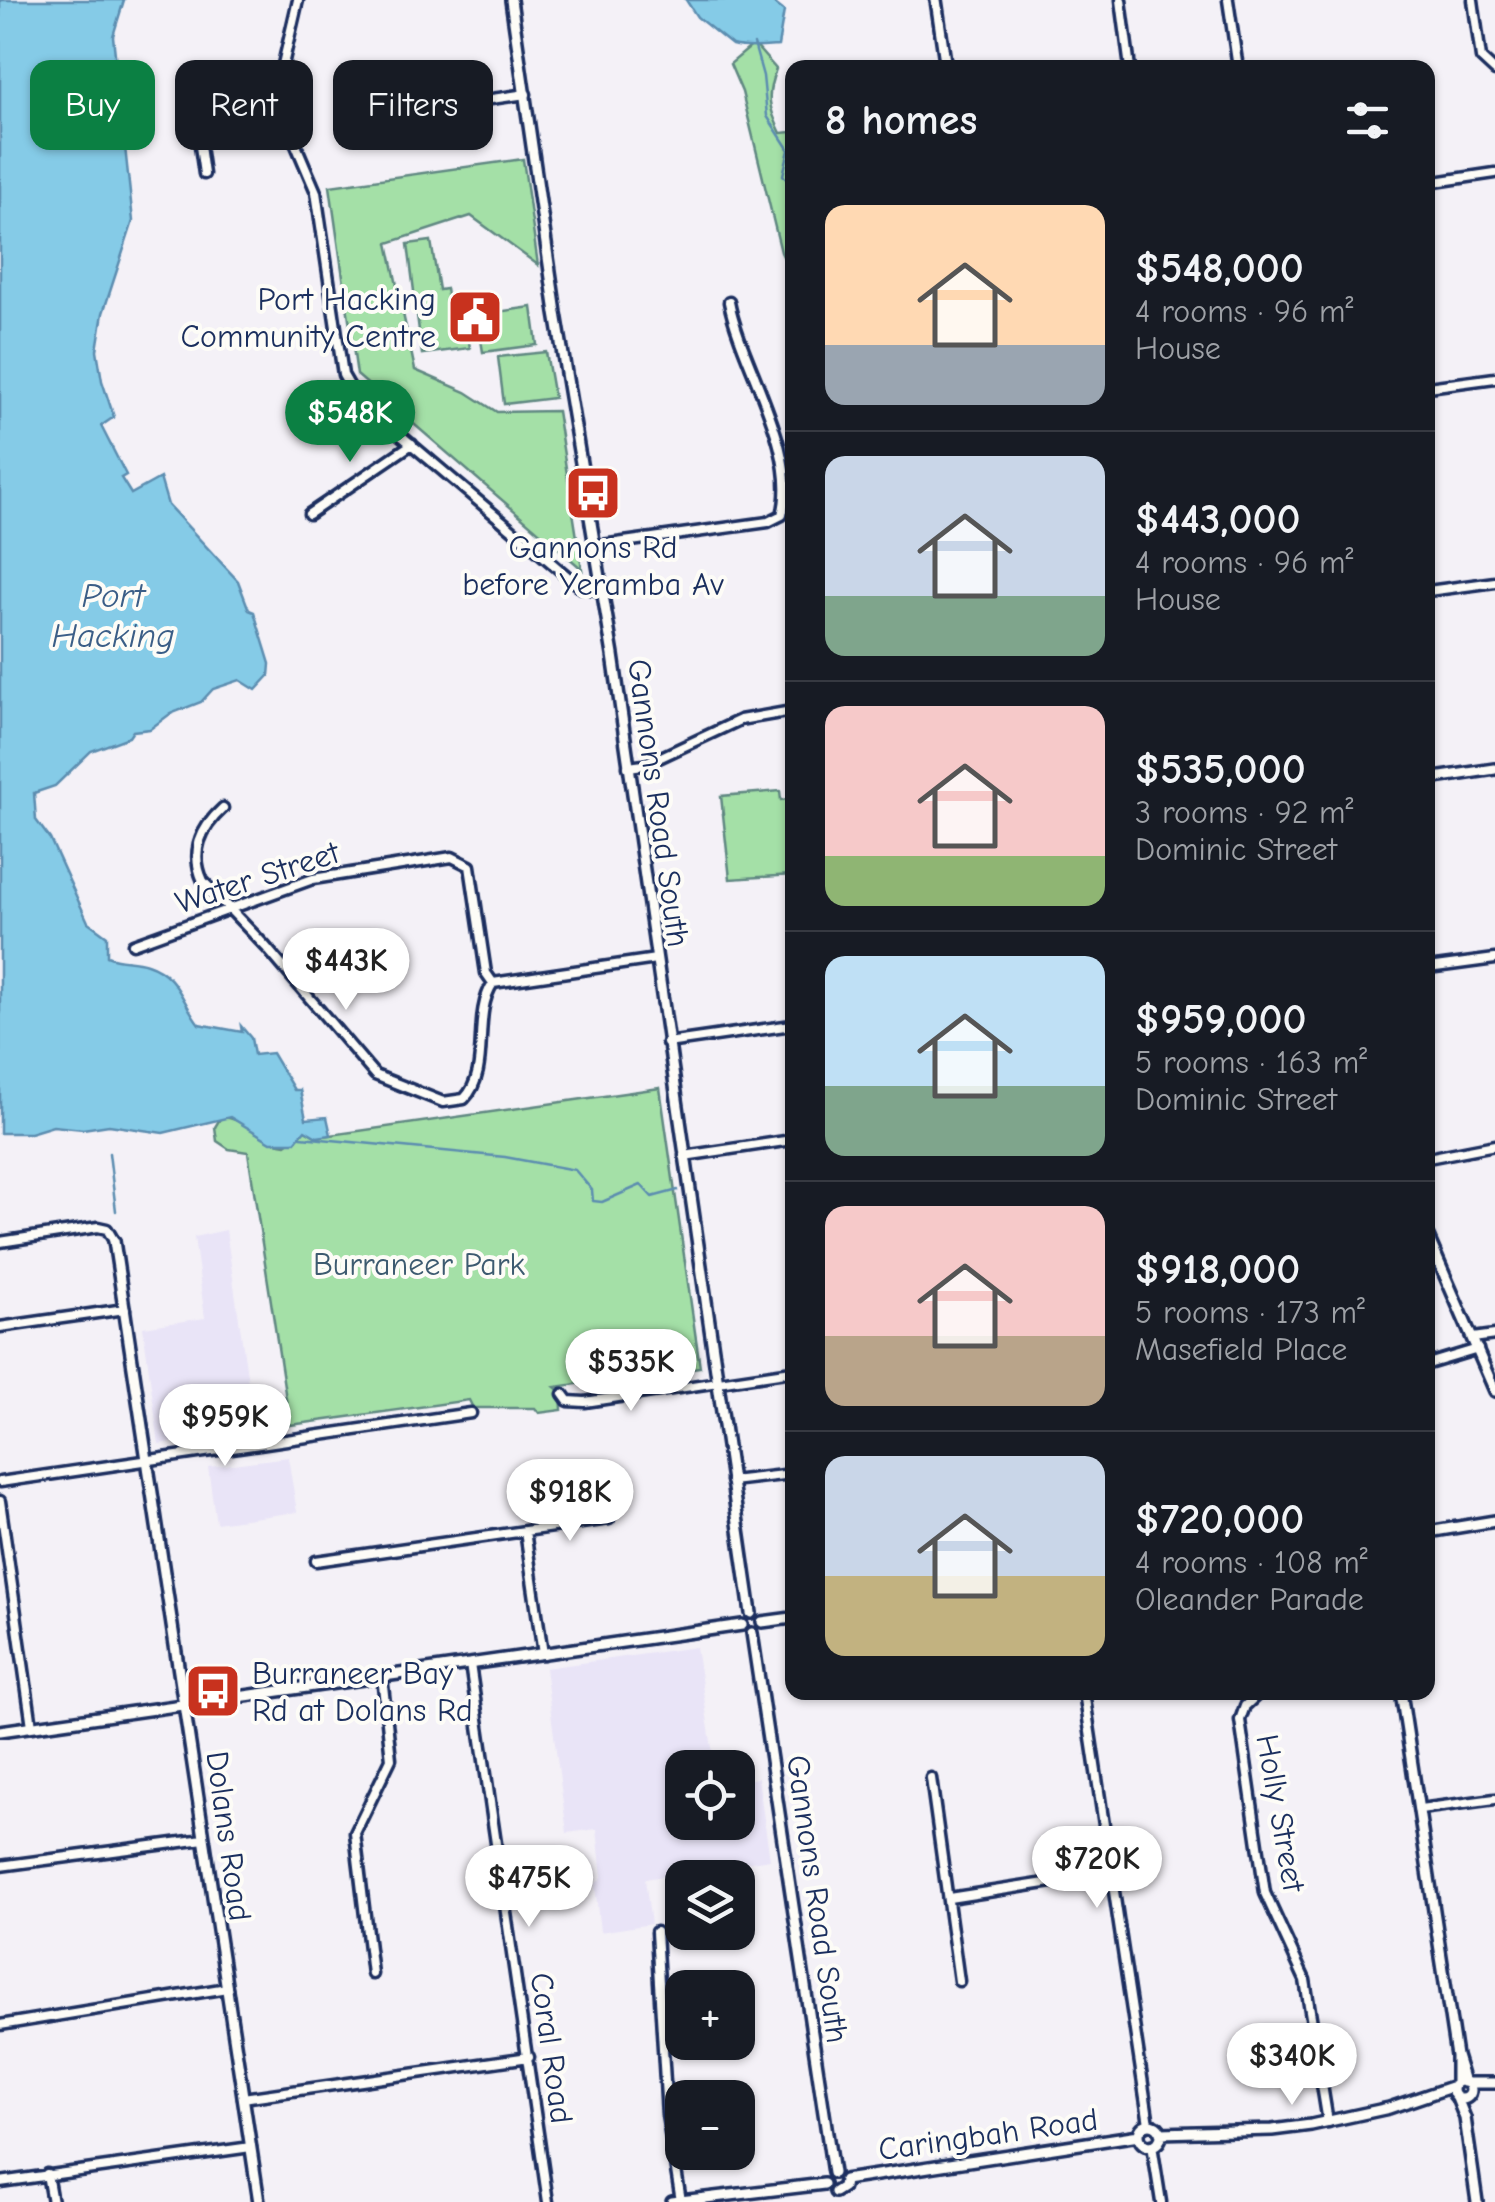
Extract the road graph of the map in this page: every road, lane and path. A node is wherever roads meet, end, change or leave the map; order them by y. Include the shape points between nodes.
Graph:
1 (298, 0) edge
2 (511, 0) edge
3 (936, 0) edge
4 (1120, 0) edge
5 (1228, 0) edge
6 (1473, 0) edge
7 (284, 60) edge
8 (945, 60) edge
9 (1129, 60) edge
10 (1237, 60) edge
11 (1491, 69) edge
12 (526, 94) junction
13 (493, 99) edge
14 (201, 150) edge
15 (297, 150) edge
16 (1495, 173) edge
17 (204, 174) dead end
18 (1435, 182) edge
19 (729, 302) dead end
20 (1495, 378) edge
21 (1435, 386) edge
22 (412, 444) junction
23 (785, 494) edge
24 (785, 504) edge
25 (308, 514) dead end
26 (595, 546) junction
27 (1495, 582) edge
28 (602, 591) junction
29 (1435, 591) edge
30 (785, 713) edge
31 (628, 767) junction
32 (1495, 770) edge
33 (1435, 778) edge
34 (222, 808) dead end
35 (232, 910) junction
36 (133, 944) dead end
37 (656, 959) junction
38 (1495, 959) edge
39 (1435, 967) edge
40 (493, 983) junction
41 (785, 1026) edge
42 (668, 1043) junction
43 (785, 1141) edge
44 (1495, 1145) edge
45 (684, 1156) junction
46 (1435, 1157) edge
47 (114, 1240) joint
48 (0, 1242) edge
49 (1435, 1253) edge
50 (126, 1310) junction
51 (0, 1327) edge
52 (1495, 1335) edge
53 (1472, 1338) junction
54 (1478, 1350) junction
55 (1435, 1362) edge
56 (785, 1372) edge
57 (718, 1382) junction
58 (1495, 1391) edge
59 (565, 1401) dead end
60 (471, 1413) dead end
61 (148, 1461) junction
62 (785, 1475) edge
63 (731, 1480) junction
64 (0, 1482) edge
65 (0, 1500) edge
66 (609, 1519) dead end
67 (1495, 1522) edge
68 (1435, 1531) edge
69 (525, 1532) junction
70 (316, 1562) dead end
71 (751, 1613) junction
72 (785, 1619) edge
73 (762, 1622) junction
74 (742, 1625) junction
75 (752, 1633) junction
76 (543, 1654) junction
77 (470, 1664) junction
78 (382, 1676) junction
79 (1085, 1700) edge
80 (1251, 1700) edge
81 (1403, 1700) edge
82 (184, 1705) junction
83 (32, 1726) junction
84 (0, 1731) edge
85 (931, 1778) dead end
86 (1495, 1798) edge
87 (1420, 1809) junction
88 (204, 1839) junction
89 (0, 1866) edge
90 (1110, 1874) junction
91 (949, 1898) junction
92 (656, 1932) dead end
93 (372, 1974) dead end
94 (959, 1980) dead end
95 (227, 1988) junction
96 (0, 2025) edge
97 (529, 2057) junction
98 (1494, 2083) edge
99 (1461, 2090) junction
100 (243, 2098) junction
101 (1328, 2122) junction
102 (1149, 2124) junction
103 (1160, 2133) junction
104 (1139, 2136) junction
105 (1152, 2145) junction
106 (251, 2147) junction
107 (833, 2173) junction
108 (47, 2174) junction
109 (844, 2180) junction
110 (0, 2182) edge
111 (824, 2184) junction
112 (836, 2197) edge
113 (676, 2201) edge
114 (52, 2202) edge
115 (259, 2202) edge
116 (548, 2202) edge
117 (1161, 2202) edge
118 (1477, 2202) edge

1 - 7 street
2 - 12 street, Gannons Road South
3 - 8 street
4 - 9 street
5 - 10 street
6 - 11 street via 1481,58
12 - 13 street
12 - 26 street, Gannons Road South
14 - 17 street
15 - 22 street via 318,197 343,375 354,394
16 - 18 street
19 - 23 street via 775,432
20 - 21 street
22 - 25 street
22 - 28 street via 580,587
24 - 26 street via 782,515 768,522
26 - 28 street, Gannons Road South
27 - 29 street
28 - 31 street, Gannons Road South
30 - 31 street via 740,720
31 - 37 street, Gannons Road South
32 - 33 street
34 - 35 street via 200,838 197,868
35 - 36 street, Water Street
35 - 40 street, Water Street via 329,875 463,860 470,866
35 - 40 street via 371,1072 443,1102 464,1099 474,1086 484,1002
37 - 40 street
37 - 42 street, Gannons Road South
38 - 39 street
41 - 42 street
42 - 45 street, Gannons Road South
43 - 45 street
44 - 46 street
45 - 57 street, Gannons Road South
47 - 48 street via 98,1227
47 - 50 street, Dolans Road
49 - 53 street
50 - 51 street
50 - 61 street, Dolans Road
52 - 53 street
53 - 54 street
54 - 55 street
54 - 58 street
56 - 57 street
57 - 59 street
57 - 63 street, Gannons Road South
60 - 61 street
61 - 64 street
61 - 82 street, Dolans Road
62 - 63 street
63 - 71 street, Gannons Road South
65 - 83 street
66 - 69 street
67 - 68 street
69 - 70 street
69 - 76 street
71 - 73 street
71 - 74 street
72 - 73 street
73 - 75 street
74 - 75 street
74 - 76 street
75 - 107 street, Gannons Road South
76 - 77 street
77 - 78 street
77 - 97 street, Coral Road
78 - 82 street
78 - 93 street via 390,1759 355,1833
79 - 90 street
80 - 101 street, Holly Street via 1240,1720 1265,1893 1305,1980
81 - 87 street
82 - 83 street
82 - 88 street, Dolans Road
83 - 84 street
85 - 91 street
86 - 87 street
87 - 99 street
88 - 89 street
88 - 95 street, Dolans Road
90 - 91 street
90 - 102 street
91 - 94 street
92 - 113 street
95 - 96 street
95 - 100 street, Dolans Road
97 - 100 street
97 - 116 street, Coral Road
98 - 99 street
99 - 101 street
99 - 118 street
100 - 106 street, Dolans Road
101 - 103 street
102 - 103 street
102 - 104 street
103 - 105 street
104 - 105 street
104 - 109 street, Caringbah Road
105 - 117 street
106 - 108 street
106 - 115 street, Dolans Road
107 - 109 street
107 - 111 street
108 - 110 street
108 - 114 street
109 - 112 street
111 - 112 street
111 - 113 street

